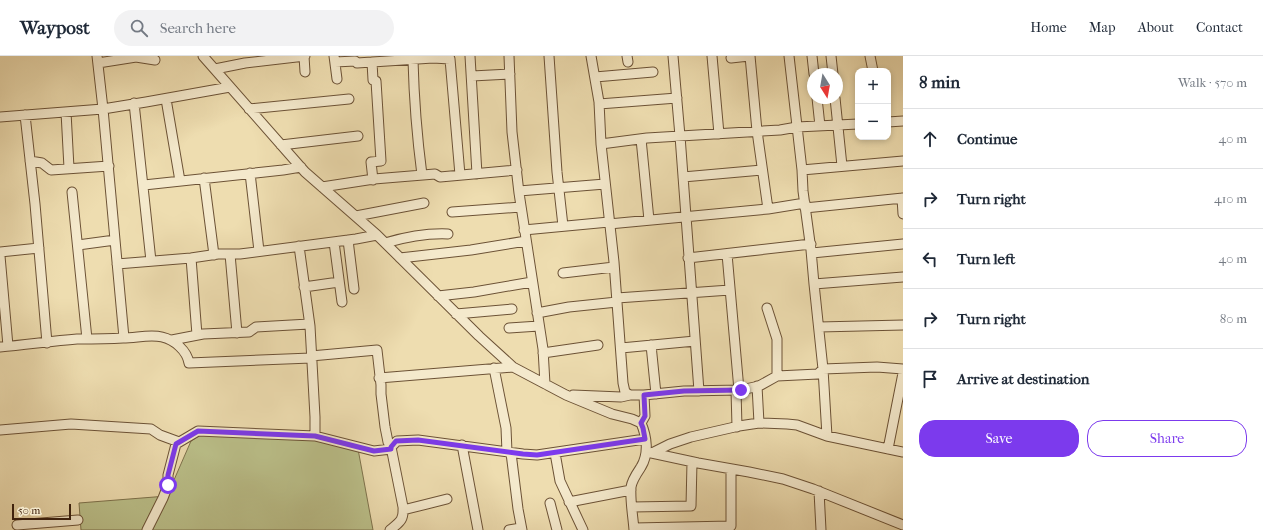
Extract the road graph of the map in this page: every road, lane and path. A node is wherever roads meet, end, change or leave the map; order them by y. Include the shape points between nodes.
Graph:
1 (203, 56) edge
2 (304, 56) edge
3 (470, 56) edge
4 (509, 56) edge
5 (549, 56) edge
6 (591, 56) edge
7 (673, 56) edge
8 (712, 56) edge
9 (750, 56) edge
10 (789, 56) edge
11 (812, 56) edge
12 (831, 56) edge
13 (870, 56) edge
14 (433, 57) edge
15 (448, 57) edge
16 (731, 58) dead end
17 (334, 59) edge
18 (98, 60) edge
19 (155, 60) dead end
20 (413, 60) junction
21 (372, 62) junction
22 (813, 68) edge
23 (832, 68) edge
24 (872, 68) edge
25 (215, 69) junction
26 (306, 72) dead end
27 (653, 72) dead end
28 (510, 74) junction
29 (472, 76) junction
30 (595, 77) junction
31 (337, 79) dead end
32 (230, 87) junction
33 (677, 98) junction
34 (166, 99) junction
35 (349, 99) dead end
36 (134, 103) junction
37 (599, 104) junction
38 (818, 104) edge
39 (835, 104) edge
40 (103, 109) junction
41 (250, 109) junction
42 (66, 112) junction
43 (25, 115) junction
44 (0, 117) edge
45 (903, 121) edge
46 (891, 122) edge
47 (855, 124) edge
48 (837, 125) junction
49 (820, 126) junction
50 (797, 127) junction
51 (757, 131) junction
52 (719, 134) junction
53 (358, 136) dead end
54 (680, 136) junction
55 (641, 139) junction
56 (601, 144) junction
57 (281, 145) junction
58 (903, 160) edge
59 (30, 161) junction
60 (108, 166) junction
61 (842, 166) junction
62 (301, 167) junction
63 (68, 168) junction
64 (517, 170) junction
65 (762, 170) junction
66 (802, 170) junction
67 (250, 173) junction
68 (477, 174) junction
69 (422, 175) junction
70 (460, 175) junction
71 (683, 177) junction
72 (204, 178) junction
73 (373, 180) junction
74 (180, 181) junction
75 (605, 184) junction
76 (144, 185) junction
77 (322, 187) junction
78 (558, 188) junction
79 (519, 191) junction
80 (72, 192) dead end
81 (902, 198) edge
82 (424, 203) dead end
83 (805, 205) junction
84 (521, 207) junction
85 (768, 209) junction
86 (452, 212) dead end
87 (903, 214) edge
88 (356, 216) junction
89 (685, 217) junction
90 (649, 220) junction
91 (609, 223) junction
92 (563, 226) junction
93 (524, 230) junction
94 (448, 234) dead end
95 (377, 235) junction
96 (115, 240) junction
97 (348, 240) junction
98 (526, 241) junction
99 (334, 242) junction
100 (385, 243) junction
101 (903, 244) edge
102 (78, 245) junction
103 (299, 246) junction
104 (38, 248) junction
105 (811, 249) junction
106 (259, 251) junction
107 (0, 252) edge
108 (230, 254) junction
109 (727, 254) junction
110 (214, 255) junction
111 (0, 256) edge
112 (190, 258) junction
113 (400, 258) junction
114 (688, 258) junction
115 (151, 261) junction
116 (117, 264) junction
117 (614, 267) junction
118 (563, 273) dead end
119 (903, 277) edge
120 (339, 282) junction
121 (532, 282) junction
122 (814, 284) junction
123 (304, 287) junction
124 (354, 289) dead end
125 (730, 290) junction
126 (691, 294) junction
127 (438, 296) junction
128 (617, 300) junction
129 (342, 302) dead end
130 (512, 308) dead end
131 (767, 308) dead end
132 (537, 313) junction
133 (456, 314) junction
134 (309, 324) junction
135 (903, 325) edge
136 (539, 326) junction
137 (819, 327) junction
138 (509, 328) dead end
139 (237, 333) junction
140 (197, 335) junction
141 (124, 338) junction
142 (87, 339) junction
143 (172, 340) junction
144 (695, 341) junction
145 (47, 343) junction
146 (598, 345) dead end
147 (651, 345) junction
148 (4, 347) edge
149 (621, 348) junction
150 (544, 353) junction
151 (311, 357) junction
152 (513, 367) junction
153 (494, 368) junction
154 (823, 369) junction
155 (903, 369) edge
156 (903, 373) edge
157 (777, 376) junction
158 (380, 378) junction
159 (545, 384) junction
160 (757, 386) junction
161 (737, 390) junction
162 (699, 391) junction
163 (656, 394) junction
164 (568, 395) junction
165 (630, 395) junction
166 (644, 395) junction
167 (899, 410) edge
168 (641, 423) junction
169 (759, 423) junction
170 (737, 427) junction
171 (0, 430) edge
172 (315, 436) junction
173 (827, 436) junction
174 (645, 439) junction
175 (179, 442) junction
176 (462, 445) junction
177 (391, 448) junction
178 (888, 449) junction
179 (509, 452) junction
180 (555, 452) junction
181 (649, 452) junction
182 (903, 452) edge
183 (692, 462) junction
184 (731, 469) junction
185 (631, 490) junction
186 (819, 491) junction
187 (447, 499) dead end
188 (569, 502) junction
189 (550, 504) dead end
190 (632, 507) junction
191 (403, 510) junction
192 (78, 520) dead end
193 (402, 520) junction
194 (37, 523) edge
195 (17, 525) dead end
196 (903, 525) edge
197 (522, 529) edge
198 (634, 529) edge
199 (147, 530) edge
200 (390, 530) edge
201 (403, 530) edge
202 (478, 530) edge
203 (509, 530) edge
204 (558, 530) edge
205 (583, 530) edge
206 (821, 530) edge

1 - 25 street
2 - 25 street
2 - 26 street
3 - 29 street
4 - 28 street
5 - 78 street
6 - 30 street
7 - 33 street
8 - 52 street
9 - 16 street
9 - 51 street
10 - 50 street
11 - 22 street
12 - 23 street
13 - 24 street
14 - 15 street
14 - 20 street
15 - 70 street
17 - 21 street via 357,63
17 - 31 street
18 - 19 street via 136,57
18 - 40 street
20 - 21 street
20 - 69 street via 414,99
21 - 73 street via 372,80 376,81 381,161 371,162
25 - 32 street
27 - 30 street
28 - 29 street
28 - 64 street via 512,132
29 - 68 street
30 - 37 street
32 - 34 street
32 - 41 street
33 - 37 street
33 - 54 street
34 - 36 street
34 - 74 street
35 - 41 street
36 - 40 street
36 - 76 street
37 - 56 street
38 - 49 street
39 - 48 street
40 - 42 street
40 - 60 street
41 - 57 street
42 - 43 street
42 - 63 street
43 - 44 street
43 - 59 street
45 - 46 street
47 - 48 street
48 - 49 street
48 - 61 street
49 - 50 street
50 - 51 street
50 - 66 street
51 - 52 street
51 - 65 street
52 - 54 street
53 - 57 street
54 - 55 street
54 - 71 street
55 - 56 street
55 - 90 street
56 - 75 street
57 - 62 street
58 - 61 street
59 - 63 street via 42,163 51,170
59 - 104 street
60 - 63 street
60 - 96 street
61 - 66 street
62 - 67 street
62 - 77 street
64 - 68 street
64 - 79 street
65 - 71 street
65 - 85 street
66 - 83 street
67 - 72 street
67 - 106 street
68 - 70 street
69 - 70 street
69 - 73 street
71 - 89 street
72 - 74 street
72 - 110 street
73 - 77 street
74 - 76 street
75 - 78 street
75 - 91 street
76 - 115 street
77 - 88 street
78 - 79 street
78 - 92 street
79 - 84 street
80 - 102 street
81 - 83 street
81 - 87 street
82 - 88 street
83 - 85 street
83 - 105 street
84 - 86 street
84 - 93 street
85 - 89 street
88 - 95 street
89 - 90 street
89 - 114 street
90 - 91 street
91 - 92 street
91 - 117 street
92 - 93 street
93 - 98 street
94 - 100 street via 434,233
95 - 97 street
95 - 100 street
96 - 102 street
96 - 116 street
97 - 99 street
97 - 124 street
98 - 113 street
98 - 121 street
99 - 103 street
99 - 120 street
100 - 113 street
101 - 105 street
102 - 142 street
103 - 106 street
103 - 123 street
104 - 107 street
104 - 145 street
105 - 109 street
105 - 122 street
106 - 108 street
108 - 110 street
108 - 139 street
109 - 114 street
109 - 125 street
110 - 112 street
111 - 148 street
112 - 115 street
112 - 140 street
113 - 127 street
114 - 126 street
115 - 116 street
116 - 141 street
117 - 118 street
117 - 128 street
119 - 122 street
120 - 123 street
120 - 129 street
121 - 127 street
121 - 132 street
122 - 137 street
123 - 134 street
125 - 126 street
125 - 161 street
126 - 128 street
126 - 144 street
127 - 133 street
128 - 132 street
128 - 149 street
130 - 133 street
131 - 157 street via 777,339
132 - 136 street
133 - 152 street
134 - 139 street via 256,327 249,332
134 - 151 street
135 - 137 street
136 - 138 street
136 - 150 street
137 - 154 street
139 - 140 street
140 - 143 street
141 - 142 street
141 - 143 street via 156,336
142 - 145 street
143 - 151 street via 182,349 190,363
144 - 147 street
144 - 162 street
145 - 148 street
146 - 150 street
147 - 149 street
147 - 163 street
149 - 165 street via 624,389
150 - 159 street
151 - 158 street via 377,350
151 - 172 street
152 - 153 street
152 - 159 street
153 - 158 street
153 - 179 street
154 - 155 street
154 - 157 street via 818,374
154 - 173 street
156 - 167 street
157 - 160 street
158 - 177 street via 385,427
159 - 164 street
160 - 161 street
160 - 169 street
161 - 162 street
161 - 170 street
162 - 163 street
163 - 166 street
164 - 165 street
164 - 168 street
165 - 166 street
166 - 168 street via 645,416
167 - 178 street
168 - 174 street
169 - 170 street
169 - 173 street via 797,425
170 - 181 street via 691,437
171 - 175 street via 71,424 151,429
172 - 175 street via 198,431
172 - 177 street via 374,451
173 - 178 street
174 - 180 street
174 - 181 street
175 - 199 street via 174,449 168,485
176 - 177 street via 418,440 396,441
176 - 179 street
176 - 202 street
177 - 191 street
178 - 182 street
179 - 180 street via 537,455
179 - 197 street
180 - 188 street via 560,481
181 - 183 street
181 - 185 street via 636,474
183 - 184 street
183 - 190 street via 691,506
184 - 186 street via 783,479
184 - 198 street via 731,526
185 - 188 street
185 - 190 street
186 - 196 street
186 - 206 street
187 - 191 street
188 - 205 street
189 - 204 street
190 - 198 street
191 - 193 street
192 - 194 street
193 - 200 street
193 - 201 street
194 - 195 street
197 - 203 street

